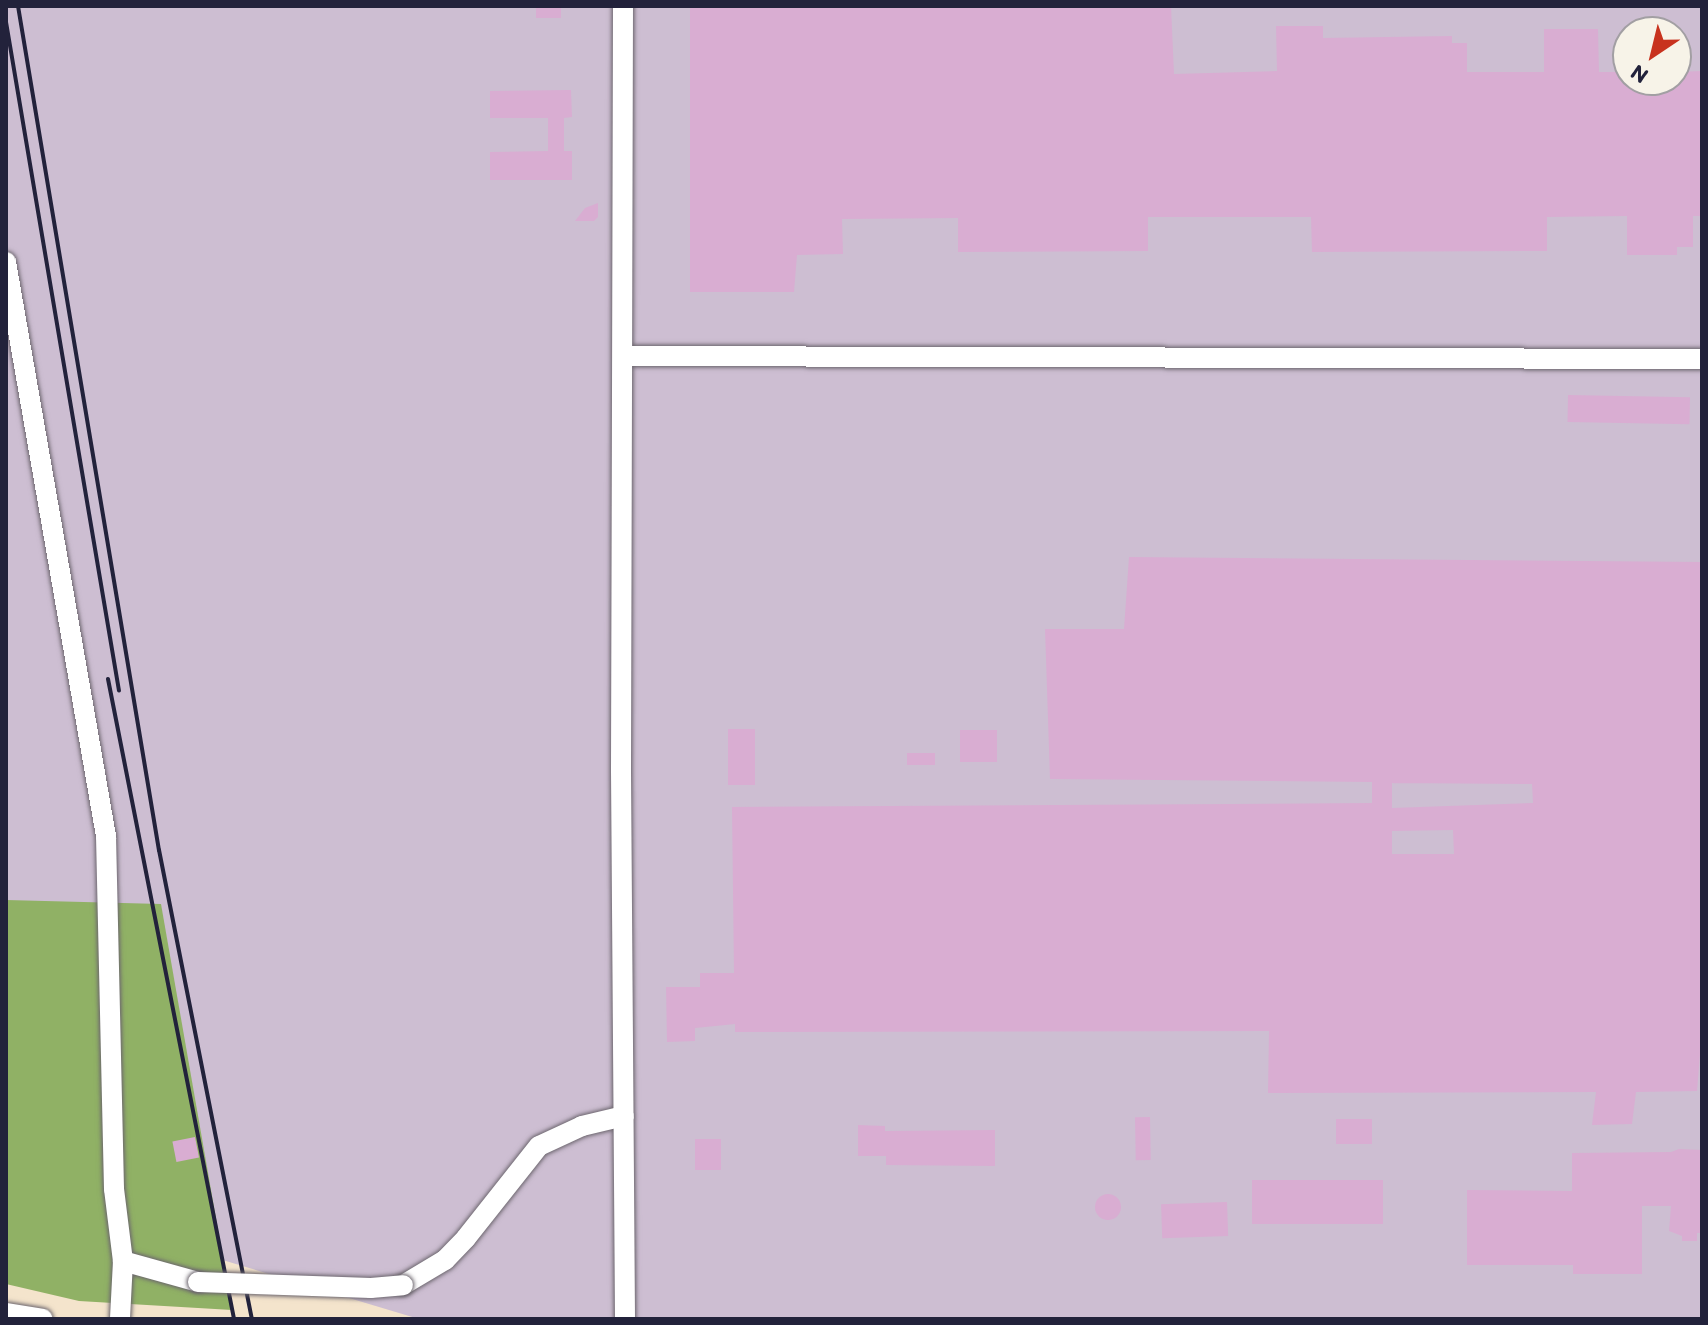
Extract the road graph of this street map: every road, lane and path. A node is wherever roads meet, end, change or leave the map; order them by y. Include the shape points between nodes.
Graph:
1 (623, 6) edge
2 (6, 262) edge
3 (625, 356) junction
4 (1702, 359) edge
5 (624, 1116) junction
6 (123, 1261) junction
7 (6, 1313) edge
8 (43, 1319) edge
9 (120, 1319) edge
10 (625, 1319) edge

1 - 3 street
2 - 6 street via 106,836 114,1189
3 - 4 street
3 - 5 street
5 - 6 street, bridge via 582,1126 539,1146 455,1249 403,1285 198,1282
5 - 10 street
6 - 9 street
7 - 8 street

